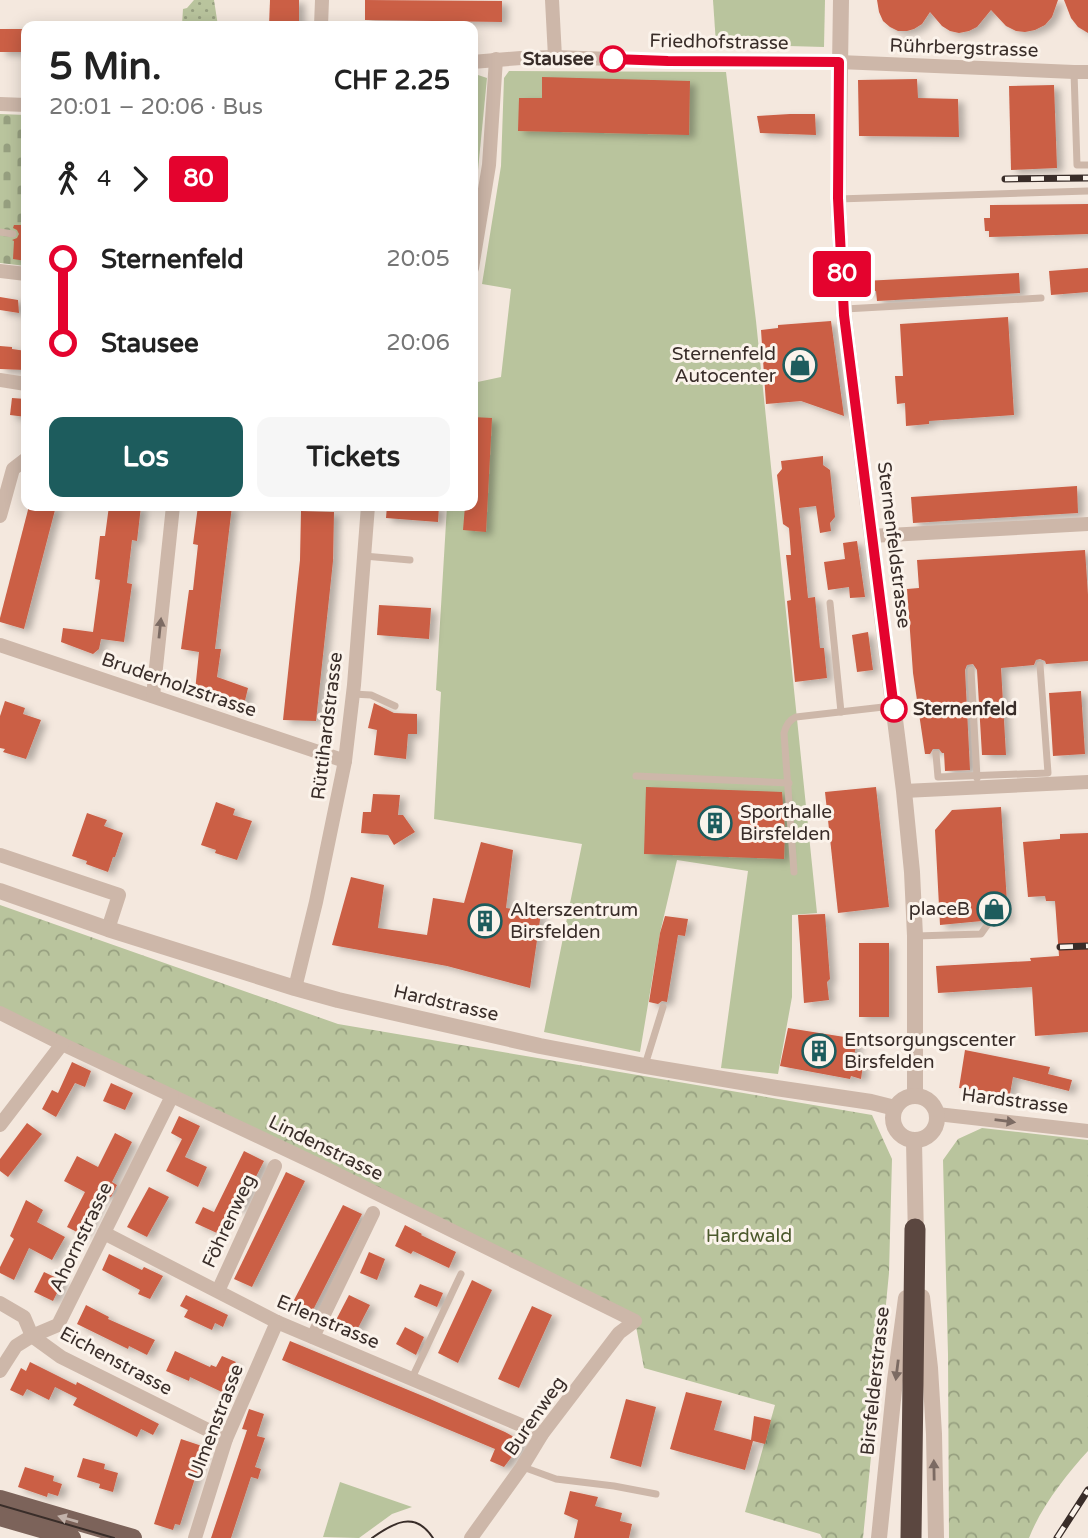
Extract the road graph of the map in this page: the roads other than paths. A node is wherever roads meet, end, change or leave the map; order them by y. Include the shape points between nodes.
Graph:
1 (321, 0) edge
2 (552, 0) edge
3 (841, 0) edge
4 (321, 21) edge
5 (555, 57) junction
6 (496, 59) junction
7 (478, 61) edge
8 (839, 62) junction
9 (1081, 72) edge
10 (0, 104) edge
11 (21, 106) edge
12 (1088, 165) edge
13 (1088, 191) edge
14 (838, 198) junction
15 (0, 232) edge
16 (478, 232) edge
17 (13, 234) dead end
18 (0, 271) edge
19 (21, 273) edge
20 (1041, 298) dead end
21 (844, 309) junction
22 (0, 380) edge
23 (21, 383) edge
24 (21, 463) edge
25 (172, 511) edge
26 (368, 511) edge
27 (0, 516) edge
28 (1088, 524) edge
29 (871, 536) junction
30 (363, 556) junction
31 (410, 561) dead end
32 (830, 603) dead end
33 (0, 645) edge
34 (1040, 665) dead end
35 (971, 670) dead end
36 (353, 694) junction
37 (153, 696) junction
38 (394, 706) dead end
39 (893, 706) junction
40 (841, 712) junction
41 (936, 754) dead end
42 (345, 761) junction
43 (636, 776) dead end
44 (977, 782) junction
45 (1088, 782) edge
46 (789, 783) junction
47 (904, 791) junction
48 (0, 855) edge
49 (794, 872) dead end
50 (0, 891) edge
51 (988, 924) dead end
52 (108, 929) junction
53 (915, 936) junction
54 (295, 988) junction
55 (663, 1007) dead end
56 (0, 1013) edge
57 (62, 1044) junction
58 (645, 1066) junction
59 (172, 1096) junction
60 (915, 1096) junction
61 (895, 1108) junction
62 (937, 1114) junction
63 (0, 1125) edge
64 (1088, 1131) edge
65 (914, 1141) junction
66 (275, 1166) dead end
67 (373, 1213) dead end
68 (915, 1229) junction
69 (104, 1233) junction
70 (460, 1274) dead end
71 (218, 1291) junction
72 (0, 1303) edge
73 (635, 1321) joint
74 (277, 1322) junction
75 (32, 1336) junction
76 (313, 1336) junction
77 (0, 1371) edge
78 (412, 1378) junction
79 (542, 1434) junction
80 (226, 1438) junction
81 (522, 1467) junction
82 (656, 1494) dead end
83 (0, 1499) edge
84 (0, 1517) edge
85 (72, 1538) edge
86 (133, 1538) edge
87 (195, 1538) edge
88 (471, 1538) edge
89 (879, 1538) edge
90 (911, 1538) edge
91 (936, 1538) edge

1 - 4 street
2 - 5 street
3 - 8 street, Sternenfeldstrasse
5 - 6 street, Friedhofstrasse
5 - 8 street, Friedhofstrasse
6 - 7 street, Friedhofstrasse
6 - 16 street via 489,165
8 - 9 street, Rührbergstrasse
8 - 14 street, Sternenfeldstrasse
9 - 12 lane via 1077,165
10 - 11 street
13 - 14 lane
14 - 21 street, Sternenfeldstrasse
15 - 17 lane
18 - 19 street
20 - 21 lane
21 - 29 street, Sternenfeldstrasse
22 - 23 street
24 - 27 street via 13,469
37 -> 25 street
26 - 30 street, Rüttihardstrasse
28 - 29 street
29 - 39 street, Sternenfeldstrasse
30 - 31 lane
30 - 36 street, Rüttihardstrasse
32 - 40 lane
33 - 37 street, Bruderholzstrasse
34 - 44 lane via 1048,773
35 - 44 lane
36 - 38 lane via 372,695
36 - 42 street, Rüttihardstrasse
37 - 42 street, Bruderholzstrasse
39 - 40 lane
39 - 47 street, Sternenfeldstrasse
40 - 46 lane via 796,717 786,725
41 - 44 lane via 938,777
42 - 54 street, Rüttihardstrasse
43 - 46 lane
44 - 45 street
44 - 47 street
46 - 49 lane
47 - 53 street, Sternenfeldstrasse
48 - 52 street via 119,895
50 - 52 street, Hardstrasse
51 - 53 lane via 981,933
52 - 54 street, Hardstrasse
53 - 60 street, Sternenfeldstrasse
54 - 58 street, Hardstrasse
55 - 58 lane
56 - 57 street, Lindenstrasse
57 - 59 street, Lindenstrasse
57 - 63 street
58 - 61 street, Hardstrasse
59 - 69 street, Ahornstrasse
59 - 73 street, Lindenstrasse
60 - 61 street via 903,1099
60 - 62 street via 932,1103
61 - 65 street via 894,1127 902,1137
62 -> 64 street, Hardstrasse
62 - 65 street via 934,1130
65 - 68 street, Birsfelderstrasse
66 - 71 street, Föhrenweg
67 - 76 street
68 -> 89 street, Birsfelderstrasse
68 - 90 highway
91 -> 68 street, Birsfelderstrasse via 930,1368
69 - 71 street, Erlenstrasse
69 - 75 street, Ahornstrasse via 58,1325
70 - 78 lane
71 - 74 street, Erlenstrasse
72 - 75 street, Eichenstrasse via 24,1317
73 - 79 street, Burenweg via 619,1333
74 - 76 street, Erlenstrasse
74 - 80 street, Ulmenstrasse
75 - 77 street, Ahornstrasse via 16,1346
75 - 80 street, Eichenstrasse via 61,1357
76 - 78 street, Erlenstrasse
78 - 79 street, Erlenstrasse
79 - 81 street, Burenweg
80 - 87 street, Ulmenstrasse
81 - 82 lane via 556,1479
81 - 88 street, Burenweg
86 -> 83 main road
84 - 85 main road

